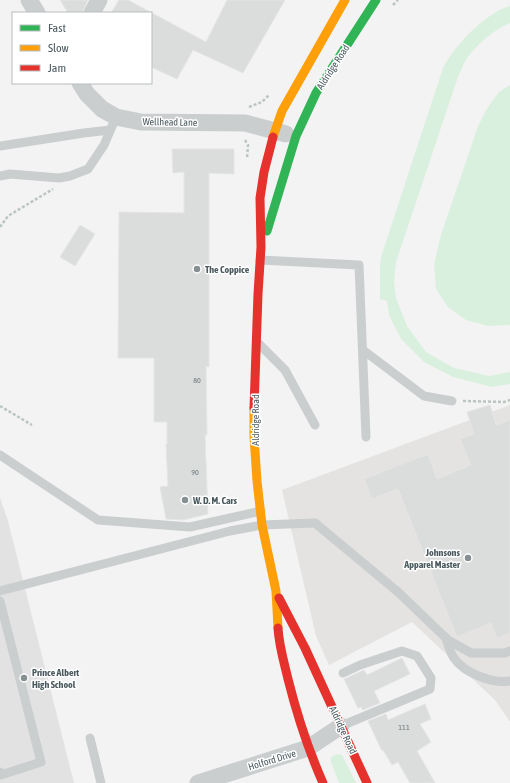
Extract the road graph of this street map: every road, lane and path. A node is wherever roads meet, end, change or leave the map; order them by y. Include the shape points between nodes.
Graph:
1 (29, 0) edge
2 (99, 0) edge
3 (344, 0) edge
4 (376, 0) edge
5 (36, 12) edge
6 (93, 12) edge
7 (81, 84) edge
8 (113, 124) junction
9 (275, 130) junction
10 (296, 136) junction
11 (0, 146) edge
12 (0, 176) edge
13 (55, 188) dead end
14 (0, 227) edge
15 (261, 247) junction
16 (260, 260) junction
17 (256, 342) junction
18 (363, 350) junction
19 (510, 400) edge
20 (452, 401) joint
21 (0, 406) edge
22 (32, 425) dead end
23 (315, 425) dead end
24 (366, 438) dead end
25 (2, 456) edge
26 (261, 511) junction
27 (262, 525) junction
28 (0, 591) edge
29 (276, 591) junction
30 (0, 601) edge
31 (446, 638) junction
32 (510, 651) edge
33 (343, 673) dead end
34 (510, 681) edge
35 (340, 726) junction
36 (90, 738) dead end
37 (308, 748) junction
38 (1, 776) edge
39 (101, 783) edge
40 (198, 783) edge
41 (323, 783) edge
42 (367, 783) edge

1 - 5 street
2 - 6 street
3 - 9 main road, Aldridge Road via 282,111
4 - 10 main road, Aldridge Road via 316,93
7 - 8 street, Wellhead Lane
8 - 9 street, Wellhead Lane via 245,123
8 - 11 lane via 84,133
8 - 12 lane via 104,145 88,169 59,178 10,174
9 - 10 street
9 - 15 main road, Aldridge Road via 261,186
10 - 15 main road, Aldridge Road
13 - 14 path via 8,216
15 - 16 main road, Aldridge Road
16 - 17 main road, Aldridge Road
16 - 18 lane via 359,265
17 - 23 lane via 285,370
17 - 26 main road, Aldridge Road via 254,436
18 - 20 lane via 424,396
18 - 24 lane
19 - 20 path
21 - 22 path
25 - 26 lane via 98,520 190,527
26 - 27 main road, Aldridge Road
27 - 28 lane via 214,535
27 - 29 main road, Aldridge Road
27 - 31 lane via 315,522 398,592
29 - 35 main road, Aldridge Road
29 - 37 main road, Aldridge Road via 279,643
30 - 38 lane via 41,762
31 - 32 lane via 471,654
31 - 34 lane via 453,658 462,667 489,680
33 - 35 lane via 402,651 417,656 431,678 430,689
35 - 37 street, Holford Drive
35 - 42 main road, Aldridge Road
36 - 39 lane
37 - 40 street, Holford Drive
37 - 41 main road, Aldridge Road

